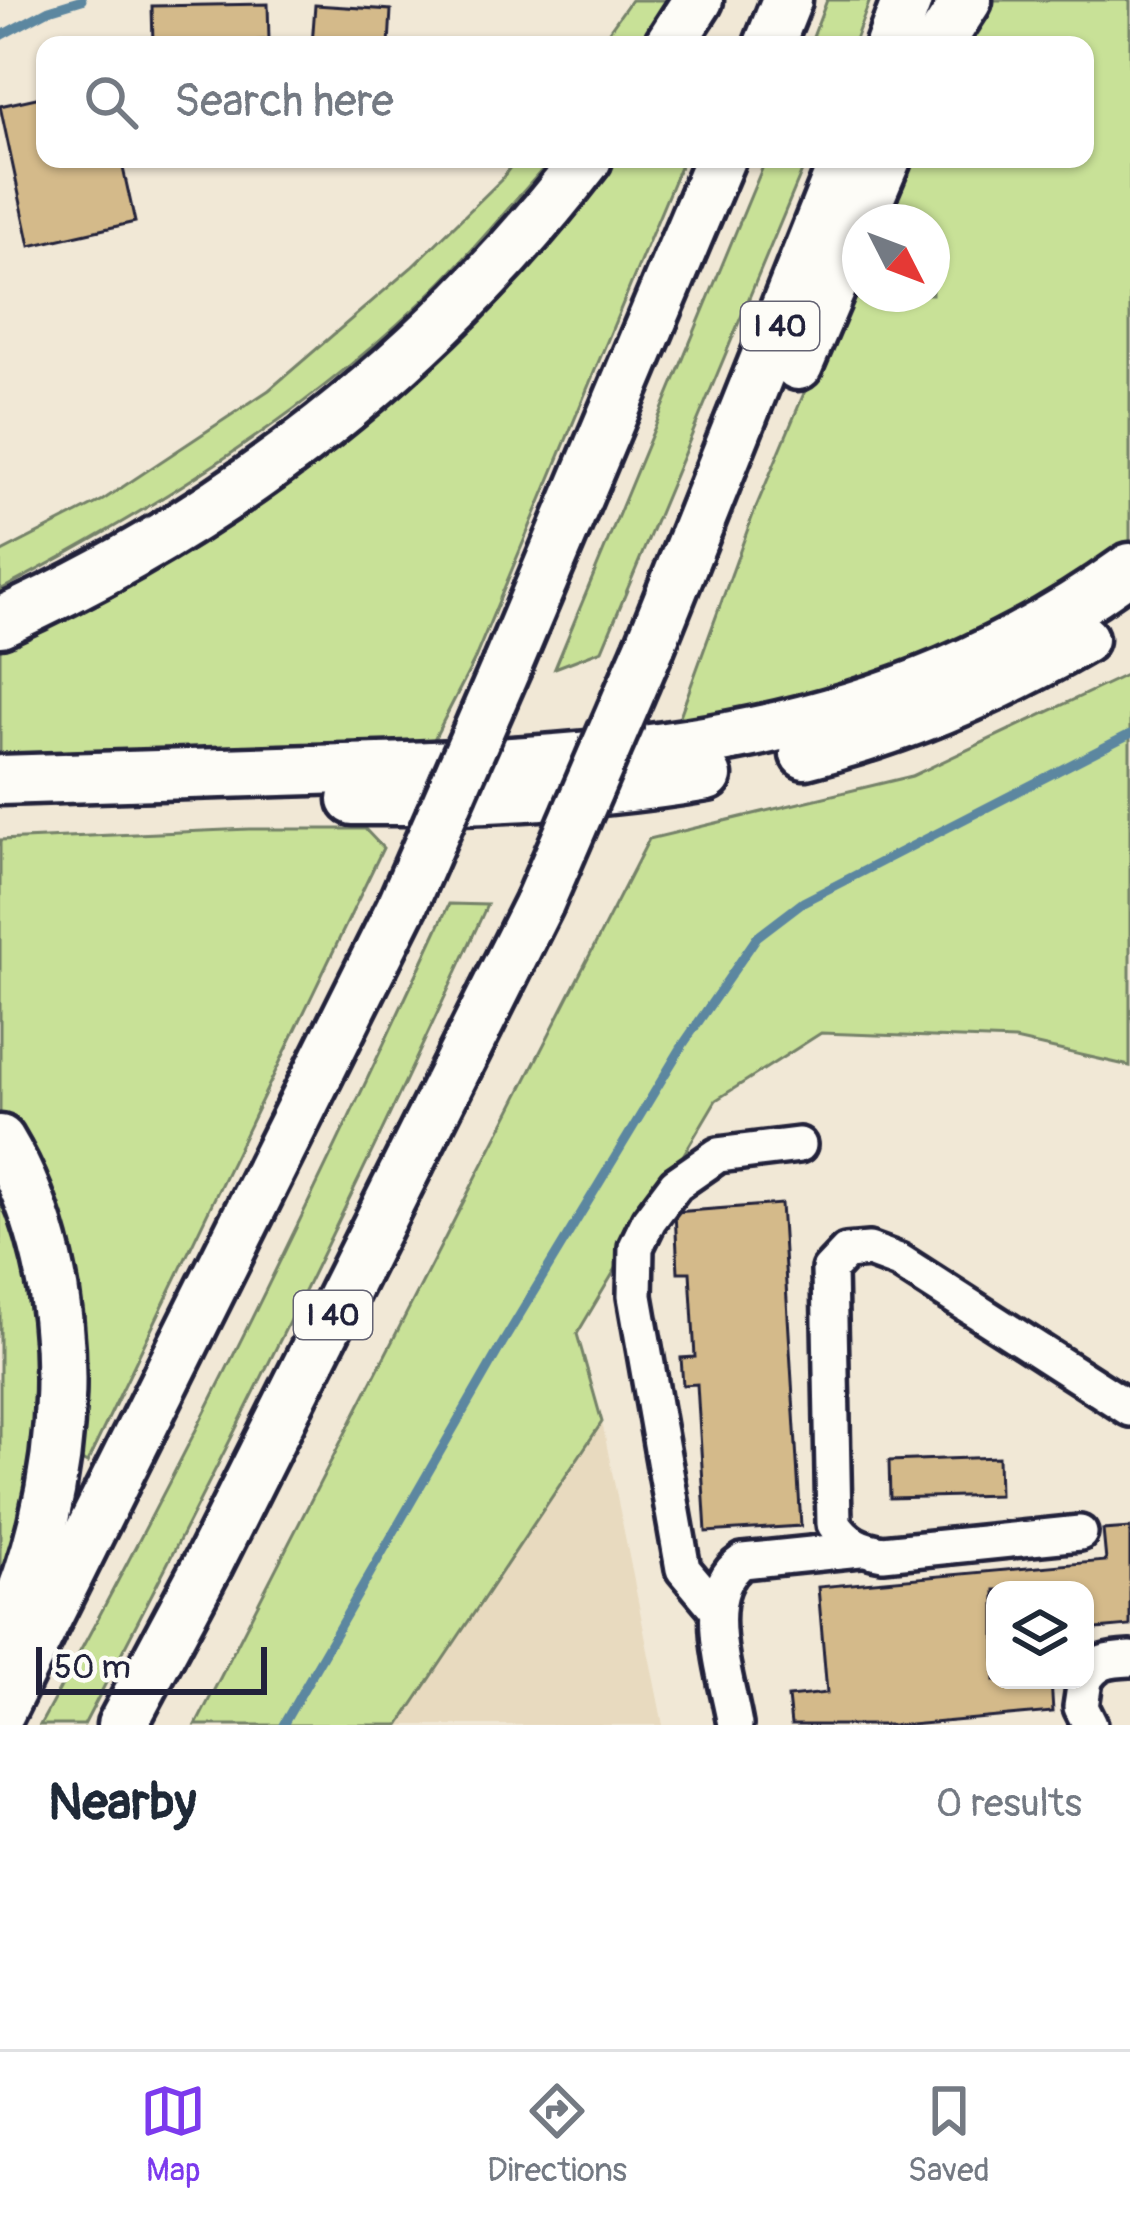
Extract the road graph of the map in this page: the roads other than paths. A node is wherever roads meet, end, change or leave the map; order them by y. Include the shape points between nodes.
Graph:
1 (698, 0) edge
2 (787, 0) edge
3 (907, 0) edge
4 (967, 0) edge
5 (675, 36) edge
6 (773, 36) edge
7 (893, 36) edge
8 (944, 36) edge
9 (579, 168) edge
10 (717, 168) edge
11 (841, 168) edge
12 (882, 168) edge
13 (714, 492) junction
14 (1130, 568) edge
15 (1130, 609) edge
16 (0, 622) edge
17 (0, 780) edge
18 (0, 813) edge
19 (0, 1140) edge
20 (799, 1145) dead end
21 (1130, 1409) edge
22 (1080, 1533) dead end
23 (860, 1549) junction
24 (715, 1607) junction
25 (0, 1644) edge
26 (1130, 1659) edge
27 (1094, 1667) edge
28 (1084, 1689) edge
29 (0, 1712) edge
30 (122, 1725) edge
31 (735, 1725) edge
32 (1090, 1725) edge

1 - 5 highway
2 - 6 highway
3 - 7 highway
4 - 8 highway
9 - 16 highway via 475,288 350,406 218,502
10 - 29 highway, bridge via 402,906
11 - 13 highway, I 40
12 - 13 highway via 770,432
13 - 30 highway, I 40, bridge via 539,903
14 - 17 highway via 1049,622 914,686 713,742 511,764
15 - 18 highway via 953,707 882,734 713,775 519,797
19 - 25 highway via 51,1283 61,1408 46,1510
20 - 24 lane via 718,1155 676,1184 636,1247 635,1296 683,1569
21 - 23 lane via 899,1262 869,1250 846,1252 829,1270 834,1524
22 - 23 lane
23 - 24 lane via 743,1561 728,1570
24 - 31 lane
26 - 27 lane
28 - 32 lane

